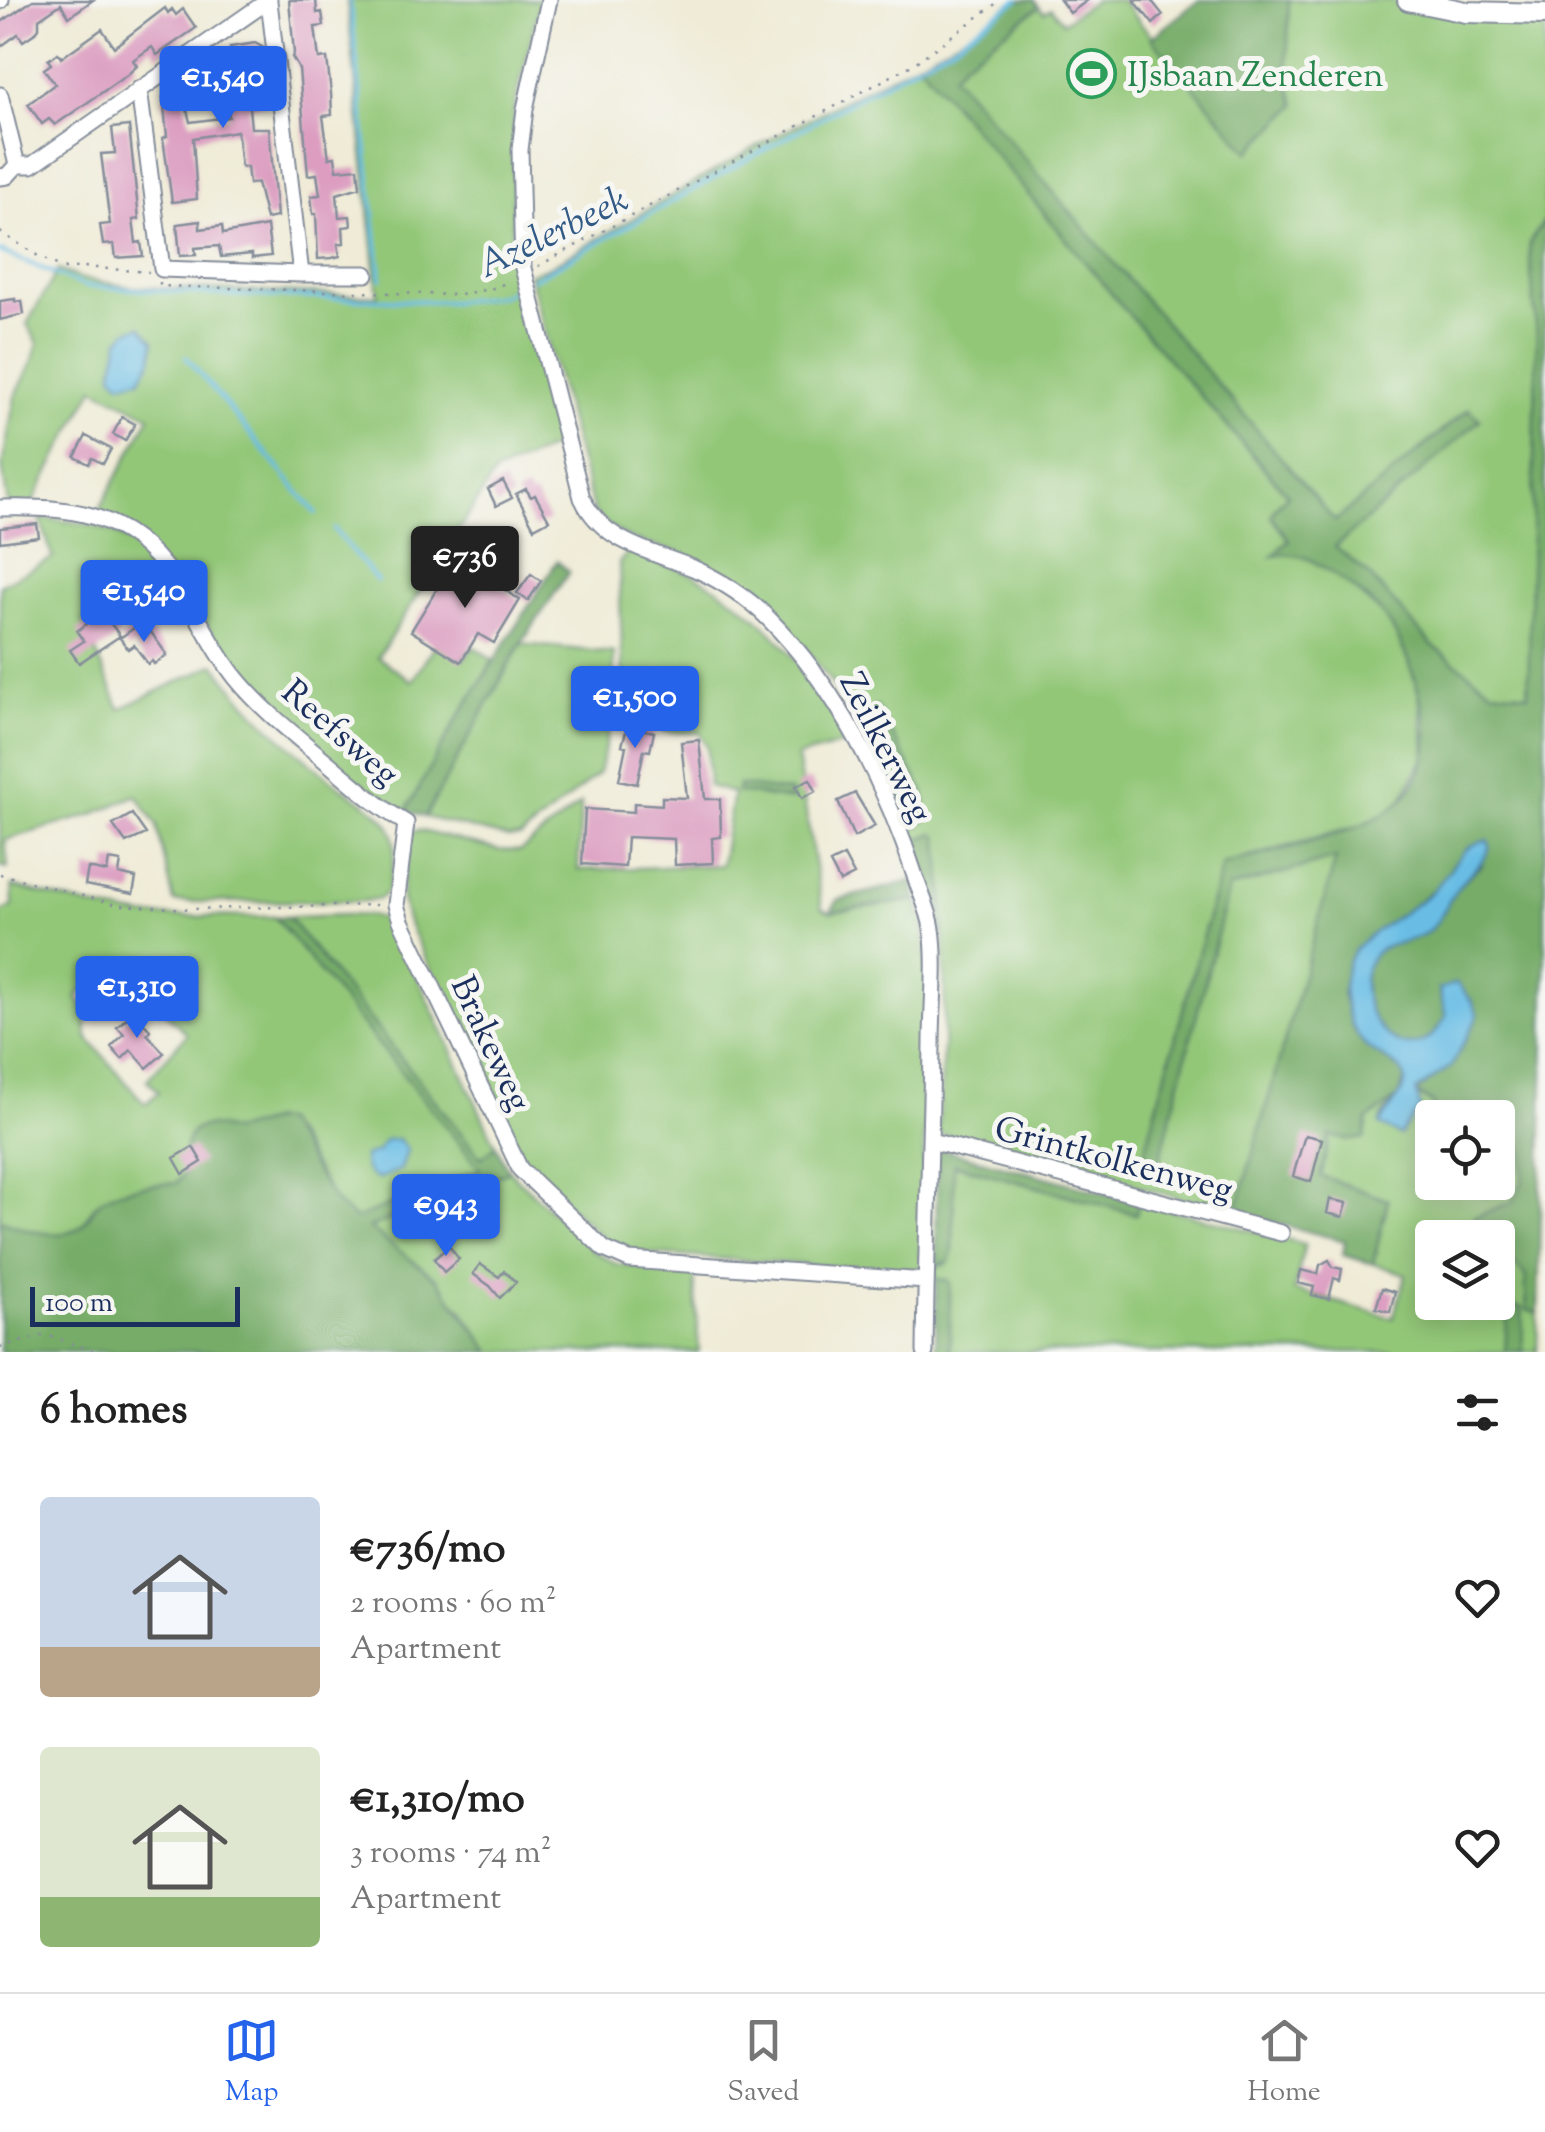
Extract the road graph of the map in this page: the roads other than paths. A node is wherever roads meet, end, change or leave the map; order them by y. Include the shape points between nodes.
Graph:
1 (269, 0) edge
2 (549, 0) edge
3 (1408, 0) edge
4 (1545, 14) edge
5 (139, 89) junction
6 (0, 95) edge
7 (17, 166) junction
8 (0, 178) edge
9 (301, 274) junction
10 (366, 274) dead end
11 (0, 508) edge
12 (396, 905) joint
13 (931, 1140) junction
14 (1281, 1233) dead end
15 (926, 1280) junction
16 (925, 1352) edge

1 - 5 street
1 - 9 street
2 - 13 street, Zeilkerweg via 520,150 525,276 582,498 591,517 616,538 730,587 766,616 840,709 908,854 932,929
3 - 4 street via 1466,12
5 - 7 street via 32,164
5 - 9 street via 162,269
6 - 7 street
7 - 8 street
9 - 10 street
11 - 12 street, Reefsweg via 92,516 150,548 247,690 406,823
12 - 15 street, Brakeweg via 520,1169 604,1248 629,1260
13 - 14 street, Grintkolkenweg
13 - 15 street, Zeilkerweg
15 - 16 street, Zeilkerweg

